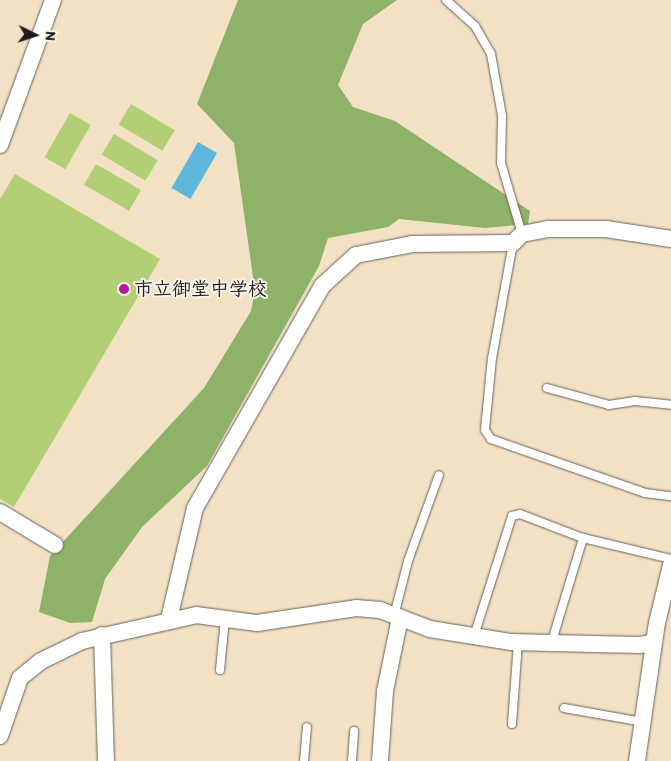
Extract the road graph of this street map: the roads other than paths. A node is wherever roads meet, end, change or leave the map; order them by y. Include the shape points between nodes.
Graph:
1 (53, 0) edge
2 (446, 0) edge
3 (0, 145) edge
4 (518, 238) junction
5 (671, 239) edge
6 (547, 388) dead end
7 (671, 405) edge
8 (439, 475) dead end
9 (671, 496) edge
10 (0, 512) edge
11 (583, 538) junction
12 (55, 545) dead end
13 (671, 559) edge
14 (671, 565) edge
15 (397, 617) junction
16 (225, 618) junction
17 (170, 619) junction
18 (102, 635) junction
19 (474, 636) junction
20 (552, 641) junction
21 (518, 642) junction
22 (654, 642) junction
23 (220, 670) dead end
24 (564, 708) dead end
25 (643, 722) junction
26 (512, 724) dead end
27 (307, 727) dead end
28 (354, 730) dead end
29 (0, 736) edge
30 (106, 761) edge
31 (304, 761) edge
32 (352, 761) edge
33 (380, 761) edge
34 (637, 761) edge

1 - 3 street
2 - 4 lane via 475,26 490,54 502,116 501,163
4 - 5 street via 548,229 606,229
4 - 9 lane via 492,358 485,430 491,439 645,493
4 - 17 street via 412,244 356,255 322,286 195,508
6 - 7 lane via 609,405 635,401
8 - 15 lane via 408,561
10 - 12 street
11 - 13 lane
11 - 19 lane via 520,514 512,516
11 - 20 lane
14 - 22 street
15 - 16 street via 356,608 257,622
15 - 19 street via 430,629
15 - 33 street via 384,691
16 - 17 street via 196,615
16 - 23 lane
17 - 18 street
18 - 29 street via 82,641 41,662 20,678
18 - 30 street
19 - 21 street
20 - 21 street
20 - 22 street via 640,645
21 - 26 lane
22 - 25 street
24 - 25 lane
25 - 34 street
27 - 31 lane
28 - 32 lane

